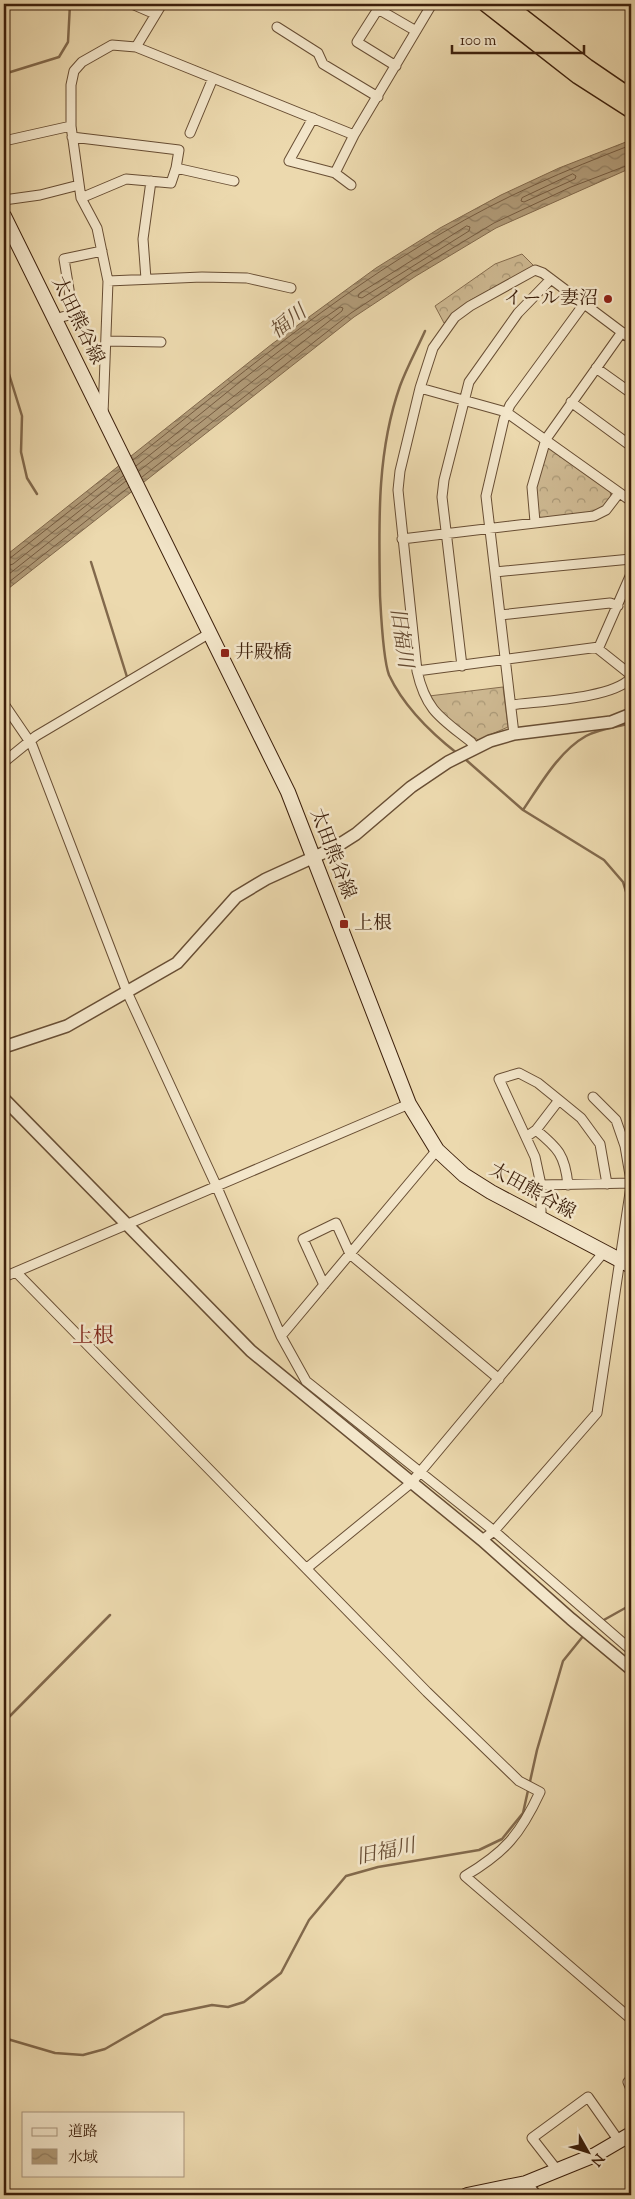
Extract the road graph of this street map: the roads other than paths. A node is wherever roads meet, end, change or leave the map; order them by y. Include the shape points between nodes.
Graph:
1 (132, 4) edge
2 (162, 4) edge
3 (432, 4) edge
4 (486, 4) edge
5 (506, 4) edge
6 (156, 14) junction
7 (277, 27) dead end
8 (416, 31) junction
9 (136, 47) junction
10 (396, 66) junction
11 (213, 78) junction
12 (378, 97) junction
13 (631, 97) edge
14 (631, 110) edge
15 (313, 118) junction
16 (71, 126) junction
17 (190, 133) dead end
18 (354, 135) junction
19 (72, 137) junction
20 (4, 141) edge
21 (176, 168) junction
22 (334, 173) junction
23 (151, 181) junction
24 (234, 181) dead end
25 (79, 185) junction
26 (351, 185) dead end
27 (81, 198) junction
28 (4, 200) edge
29 (4, 216) edge
30 (102, 252) junction
31 (146, 279) junction
32 (551, 279) junction
33 (108, 281) junction
34 (291, 288) dead end
35 (584, 304) junction
36 (54, 319) junction
37 (622, 332) junction
38 (631, 339) edge
39 (106, 341) junction
40 (161, 342) dead end
41 (596, 368) junction
42 (420, 388) junction
43 (631, 393) edge
44 (464, 399) junction
45 (571, 402) junction
46 (506, 412) junction
47 (103, 416) junction
48 (546, 439) junction
49 (631, 446) edge
50 (619, 493) junction
51 (631, 501) edge
52 (534, 522) junction
53 (490, 527) junction
54 (446, 533) junction
55 (402, 539) junction
56 (631, 559) edge
57 (496, 572) junction
58 (631, 574) edge
59 (618, 606) junction
60 (500, 615) junction
61 (210, 633) junction
62 (597, 648) junction
63 (506, 660) junction
64 (462, 666) junction
65 (417, 671) junction
66 (631, 675) edge
67 (631, 678) edge
68 (4, 704) edge
69 (511, 705) junction
70 (631, 714) edge
71 (514, 734) junction
72 (30, 740) junction
73 (472, 749) junction
74 (4, 762) edge
75 (313, 857) junction
76 (127, 992) junction
77 (4, 1047) edge
78 (593, 1097) dead end
79 (4, 1099) edge
80 (559, 1100) junction
81 (409, 1104) junction
82 (536, 1130) junction
83 (526, 1138) junction
84 (437, 1150) junction
85 (631, 1183) edge
86 (216, 1184) junction
87 (568, 1184) junction
88 (607, 1184) junction
89 (541, 1185) junction
90 (541, 1219) junction
91 (125, 1224) junction
92 (604, 1252) junction
93 (350, 1254) junction
94 (626, 1263) edge
95 (16, 1272) junction
96 (4, 1277) edge
97 (324, 1285) junction
98 (281, 1336) junction
99 (499, 1378) junction
100 (420, 1471) junction
101 (412, 1483) junction
102 (494, 1531) junction
103 (482, 1540) junction
104 (307, 1568) junction
105 (631, 1650) edge
106 (631, 1669) edge
107 (631, 2018) edge
108 (631, 2079) edge
109 (631, 2090) edge
110 (631, 2134) edge
111 (618, 2142) junction
112 (557, 2170) junction
113 (526, 2183) junction
114 (467, 2195) edge
115 (535, 2195) edge

1 - 6 street
2 - 6 street
3 - 8 street
4 - 14 highway via 578,76
5 - 13 highway
6 - 9 street
7 - 12 street via 318,53 323,64
8 - 10 street
8 - 10 street via 378,9 357,42
9 - 11 street
9 - 16 street via 112,45 82,62 74,71
10 - 12 street
11 - 15 street
11 - 17 street
12 - 18 street
15 - 18 street
15 - 22 street via 289,161
16 - 19 street
16 - 20 street
18 - 22 street
19 - 21 street via 178,150
19 - 25 street
21 - 23 street via 171,183
21 - 24 street
22 - 26 street
23 - 27 street via 126,179
23 - 31 street via 143,239
25 - 27 street
25 - 28 street
27 - 30 street via 97,228
29 - 36 main road, 太田熊谷線
30 - 33 street
30 - 36 street via 64,259 73,314
31 - 33 street
31 - 34 street via 247,278
32 - 35 street
32 - 42 street via 535,270 461,312 438,338
32 - 44 street via 518,313 473,375
33 - 39 street
35 - 37 street
35 - 46 street
36 - 47 main road, 太田熊谷線
37 - 38 street
37 - 41 street
39 - 40 street
39 - 47 street
41 - 43 street
41 - 45 street
42 - 44 street
42 - 55 street via 400,471 398,498
44 - 46 street
44 - 54 street via 444,480 442,497
45 - 48 street
45 - 49 street
46 - 48 street
46 - 53 street via 487,488
47 - 61 main road, 太田熊谷線
48 - 50 street
48 - 52 street via 531,494
50 - 51 street
50 - 52 street via 602,514
52 - 53 street
53 - 54 street
53 - 57 street
54 - 55 street
54 - 64 street
55 - 65 street
56 - 57 street
57 - 60 street
58 - 59 street
59 - 60 street via 610,603
59 - 62 street
60 - 63 street
61 - 72 street
61 - 75 main road, 太田熊谷線 via 288,792
62 - 63 street
62 - 66 street
63 - 64 street
63 - 69 street
64 - 65 street
65 - 73 street via 429,705
67 - 69 street via 621,687 603,693
68 - 72 street
69 - 71 street
70 - 71 street via 611,722
71 - 73 street
72 - 74 street
72 - 76 street
73 - 75 street via 411,787 356,834
75 - 76 street via 236,897 177,962
75 - 81 main road, 太田熊谷線
76 - 77 street via 67,1026
76 - 86 street
78 - 85 street via 616,1120 625,1146
79 - 91 street
80 - 82 street
80 - 83 street via 519,1072 499,1079
80 - 88 street via 581,1118 600,1144
81 - 84 main road, 太田熊谷線
81 - 86 street
82 - 83 street
82 - 87 street via 556,1146 566,1168
83 - 89 street via 535,1157
84 - 90 main road, 太田熊谷線 via 464,1175
84 - 93 street
85 - 88 street
85 - 94 street
86 - 91 street
86 - 98 street
87 - 88 street
87 - 89 street
89 - 90 street
90 - 92 main road, 太田熊谷線
91 - 95 street
91 - 101 street via 251,1351
92 - 94 main road, 太田熊谷線
92 - 99 street
93 - 97 street
93 - 97 street via 336,1223 304,1239
93 - 99 street
94 - 102 street via 597,1413
95 - 96 street
95 - 104 street
97 - 98 street
98 - 100 street via 306,1381
99 - 100 street
100 - 101 street
100 - 102 street
101 - 103 street
101 - 104 street
102 - 103 street
102 - 105 street
103 - 106 street
104 - 107 street via 519,1782 540,1792 515,1838 492,1859 464,1876
108 - 109 street via 628,2082
110 - 111 main road
111 - 112 main road
111 - 112 street via 588,2097 532,2138
112 - 113 main road
113 - 114 main road
113 - 115 street

